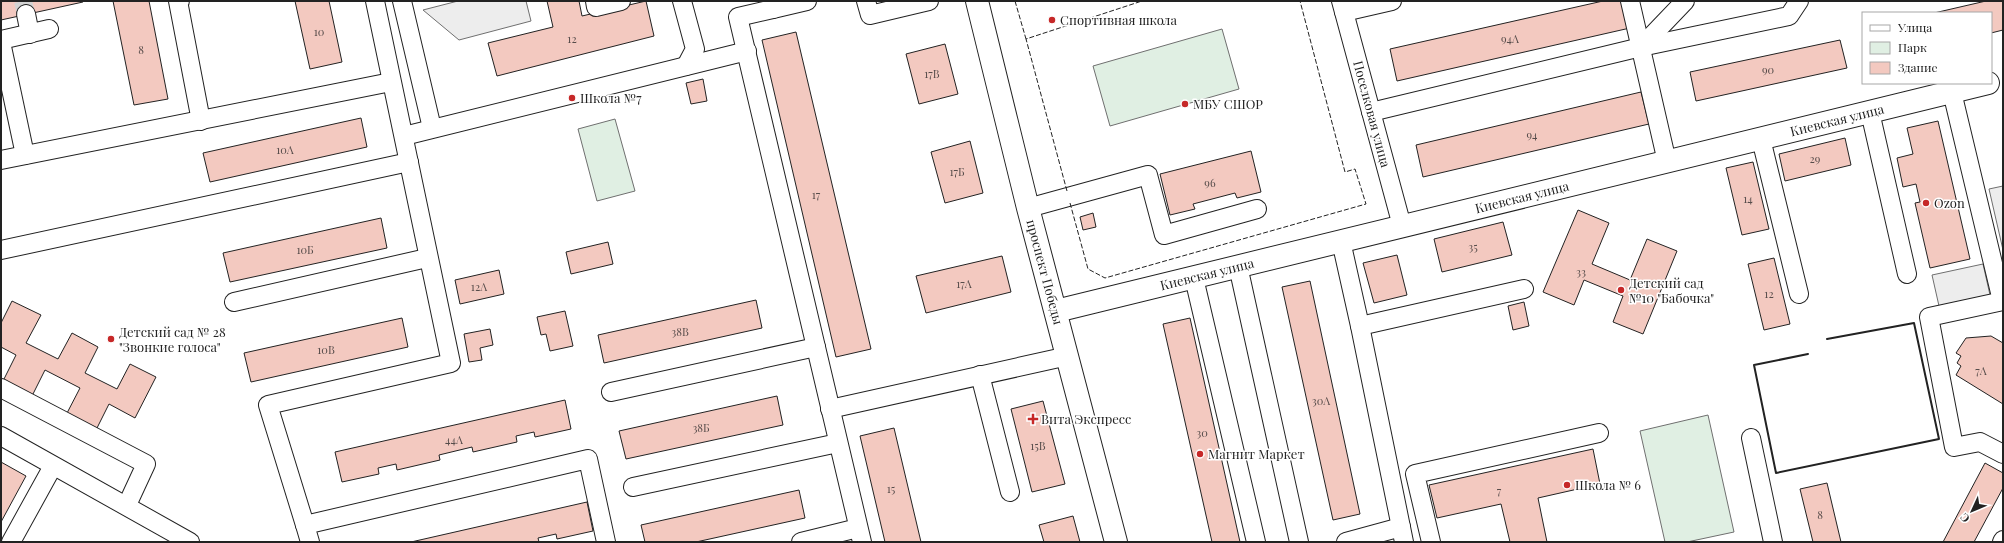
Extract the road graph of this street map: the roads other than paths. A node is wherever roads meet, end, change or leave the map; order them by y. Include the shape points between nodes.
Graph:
1 (180, 1) edge
2 (375, 1) edge
3 (402, 1) edge
4 (595, 1) edge
5 (621, 1) edge
6 (682, 1) edge
7 (807, 1) edge
8 (866, 1) edge
9 (929, 1) edge
10 (977, 1) edge
11 (1392, 1) edge
12 (1630, 1) edge
13 (1685, 1) edge
14 (1799, 1) edge
15 (772, 5) edge
16 (1343, 7) edge
17 (26, 14) tunnel mouth
18 (49, 29) dead end
19 (30, 34) junction
20 (1, 41) edge
21 (1642, 47) junction
22 (747, 51) junction
23 (686, 66) junction
24 (2003, 80) edge
25 (391, 82) junction
26 (1992, 83) edge
27 (1986, 84) edge
28 (1952, 92) junction
29 (1371, 112) junction
30 (1870, 112) junction
31 (201, 121) junction
32 (432, 128) junction
33 (404, 136) junction
34 (1761, 139) junction
35 (25, 155) junction
36 (1, 160) edge
37 (409, 162) junction
38 (1667, 162) junction
39 (1028, 208) junction
40 (1257, 209) dead end
41 (1402, 226) junction
42 (1341, 241) junction
43 (1, 250) edge
44 (427, 258) junction
45 (1238, 266) junction
46 (1907, 274) dead end
47 (1194, 278) junction
48 (1524, 289) dead end
49 (1799, 294) dead end
50 (2002, 301) edge
51 (234, 302) dead end
52 (1056, 311) junction
53 (1360, 326) junction
54 (816, 347) junction
55 (1068, 356) junction
56 (980, 375) junction
57 (1, 388) edge
58 (611, 392) dead end
59 (830, 409) junction
60 (1599, 433) dead end
61 (1, 436) edge
62 (1751, 438) dead end
63 (838, 443) junction
64 (2003, 454) edge
65 (53, 466) junction
66 (633, 487) dead end
67 (1010, 492) dead end
68 (127, 505) junction
69 (308, 534) edge
70 (860, 535) edge
71 (1403, 535) edge
72 (11, 542) edge
73 (190, 542) edge
74 (606, 542) edge
75 (801, 542) edge
76 (1116, 542) edge
77 (1256, 542) edge
78 (1299, 542) edge
79 (1346, 542) edge
80 (1431, 542) edge
81 (1773, 542) edge

1 - 31 street via 178,2
2 - 25 street
3 - 32 street
4 - 5 street via 596,7
6 - 23 street via 695,49
7 - 15 street
8 - 9 street via 870,15
10 - 39 main road, проспект Победы
11 - 16 street
12 - 21 street
13 - 21 street
14 - 21 street via 1789,16
15 - 22 street via 738,17
16 - 29 street, Поселковая улица
17 - 19 street
18 - 19 street
19 - 20 street
20 - 35 street
21 - 29 street
21 - 38 street
22 - 23 street
22 - 54 street
23 - 32 street
24 - 26 main road, Киевская улица
25 - 31 street
25 - 33 street
27 - 28 main road, Киевская улица
28 - 30 main road, Киевская улица
28 - 50 street
29 - 41 street, Поселковая улица
30 - 34 main road, Киевская улица
30 - 46 street
31 - 35 street
32 - 33 street
33 - 37 street
34 - 38 main road, Киевская улица
34 - 49 street
35 - 36 street
37 - 43 street
37 - 44 street
38 - 41 main road, Киевская улица
39 - 40 street via 1148,175 1164,235
39 - 52 main road, проспект Победы
41 - 42 main road, Киевская улица
42 - 45 main road, Киевская улица
42 - 53 street
44 - 51 street
44 - 69 street via 451,363 268,405
45 - 47 main road, Киевская улица
45 - 78 street
47 - 52 main road, Киевская улица
47 - 77 street
48 - 53 street
50 - 64 street via 1929,317 1954,447 1980,442
52 - 55 main road, проспект Победы
53 - 71 street
54 - 58 street
54 - 59 street
55 - 56 street
55 - 76 main road, проспект Победы
56 - 59 street
56 - 67 street
57 - 68 street via 146,464
59 - 63 street
60 - 80 street via 1415,474
61 - 65 street
62 - 81 street
63 - 66 street
63 - 70 street
65 - 68 street
65 - 72 street
68 - 73 street
69 - 74 street via 588,459
70 - 75 street
71 - 79 street

